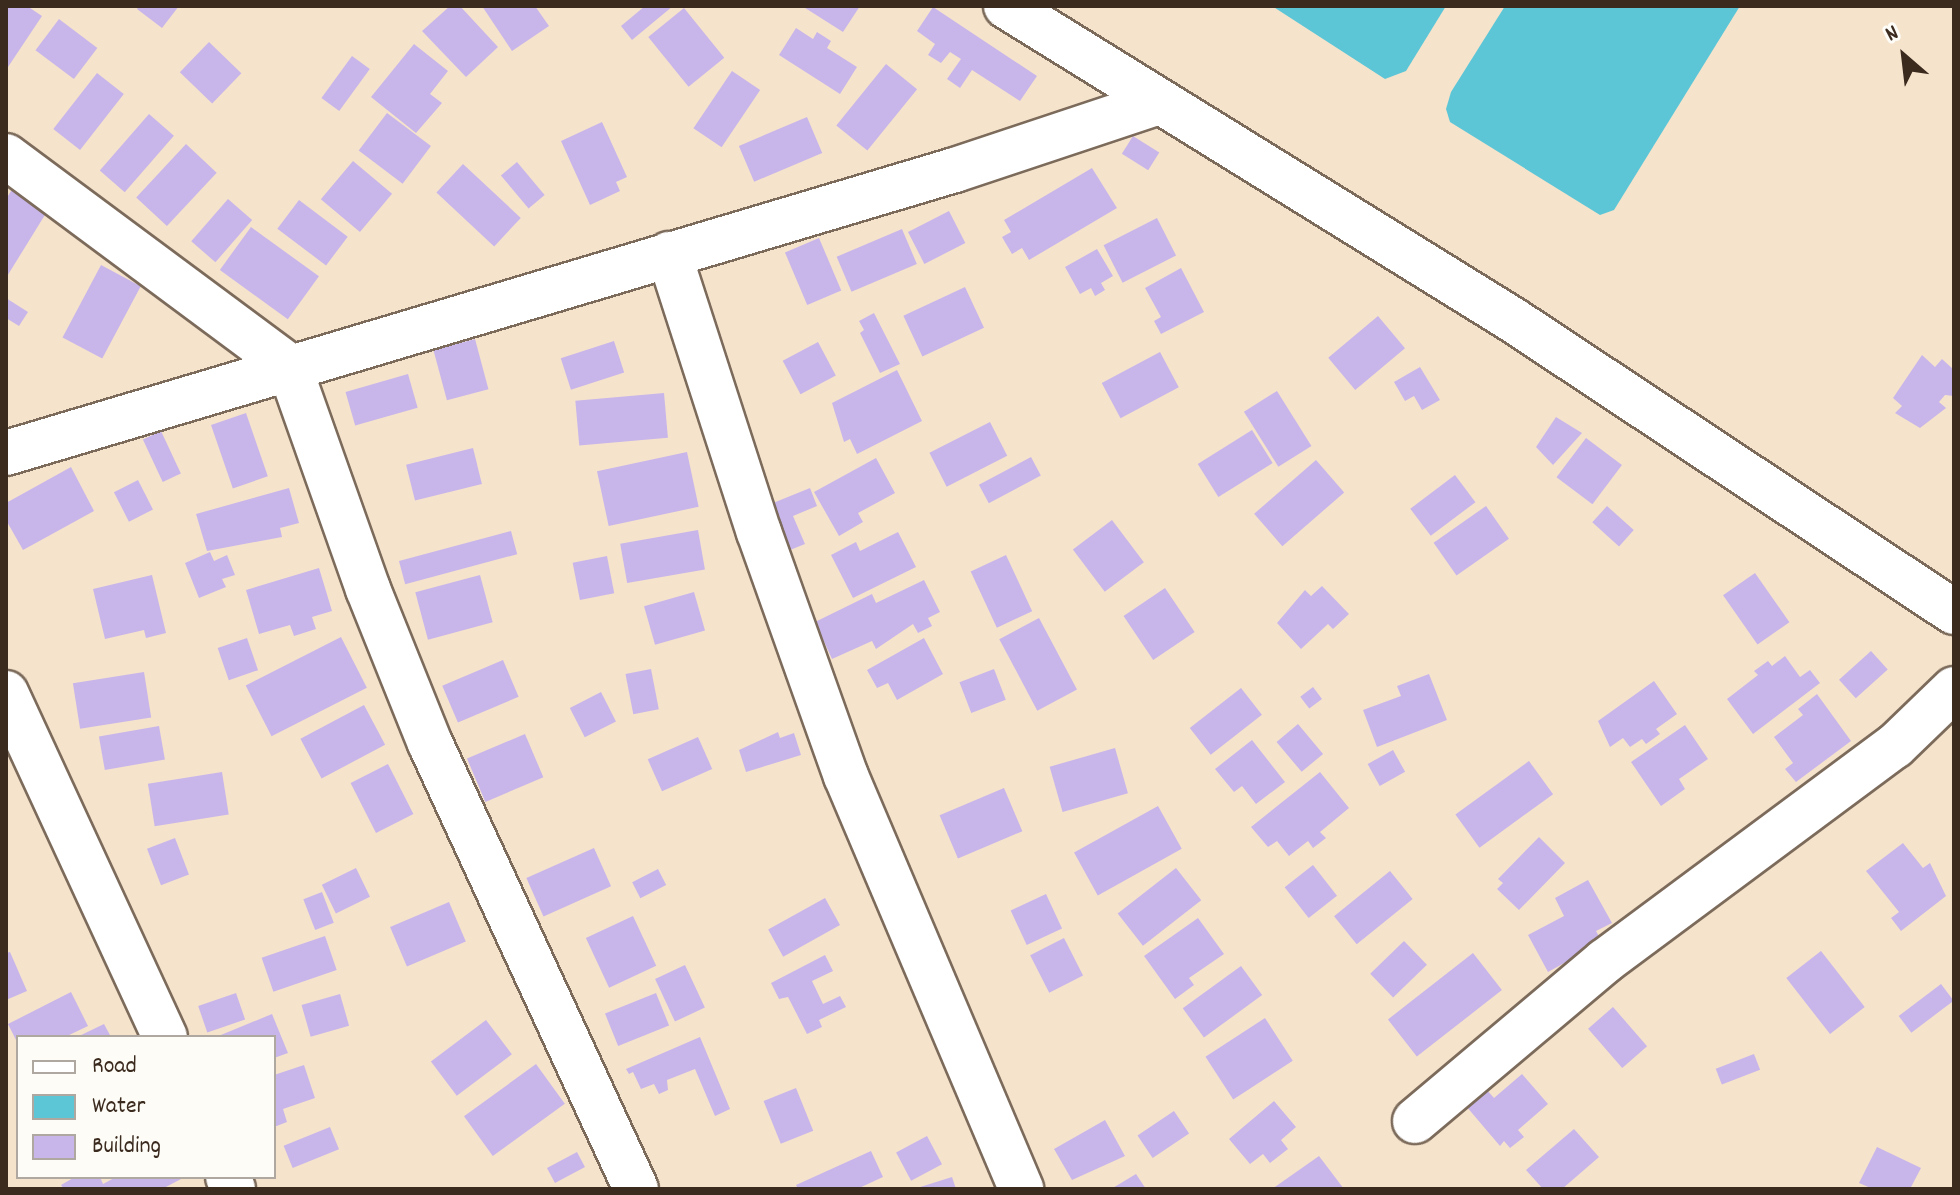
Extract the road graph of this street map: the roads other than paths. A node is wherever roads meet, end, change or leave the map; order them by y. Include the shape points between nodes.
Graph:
1 (1006, 6) edge
2 (1159, 102) junction
3 (6, 156) edge
4 (669, 254) junction
5 (289, 366) junction
6 (6, 453) edge
7 (1954, 612) edge
8 (1954, 689) edge
9 (6, 693) edge
10 (164, 1035) edge
11 (1415, 1121) dead end
12 (636, 1189) edge
13 (1021, 1189) edge

1 - 2 street
2 - 4 street via 955,170
2 - 7 street via 1513,320
3 - 5 street
4 - 5 street
4 - 13 street via 840,762
5 - 6 street
5 - 12 street via 368,589 430,743
8 - 11 street via 1895,746 1547,1006
9 - 10 street

